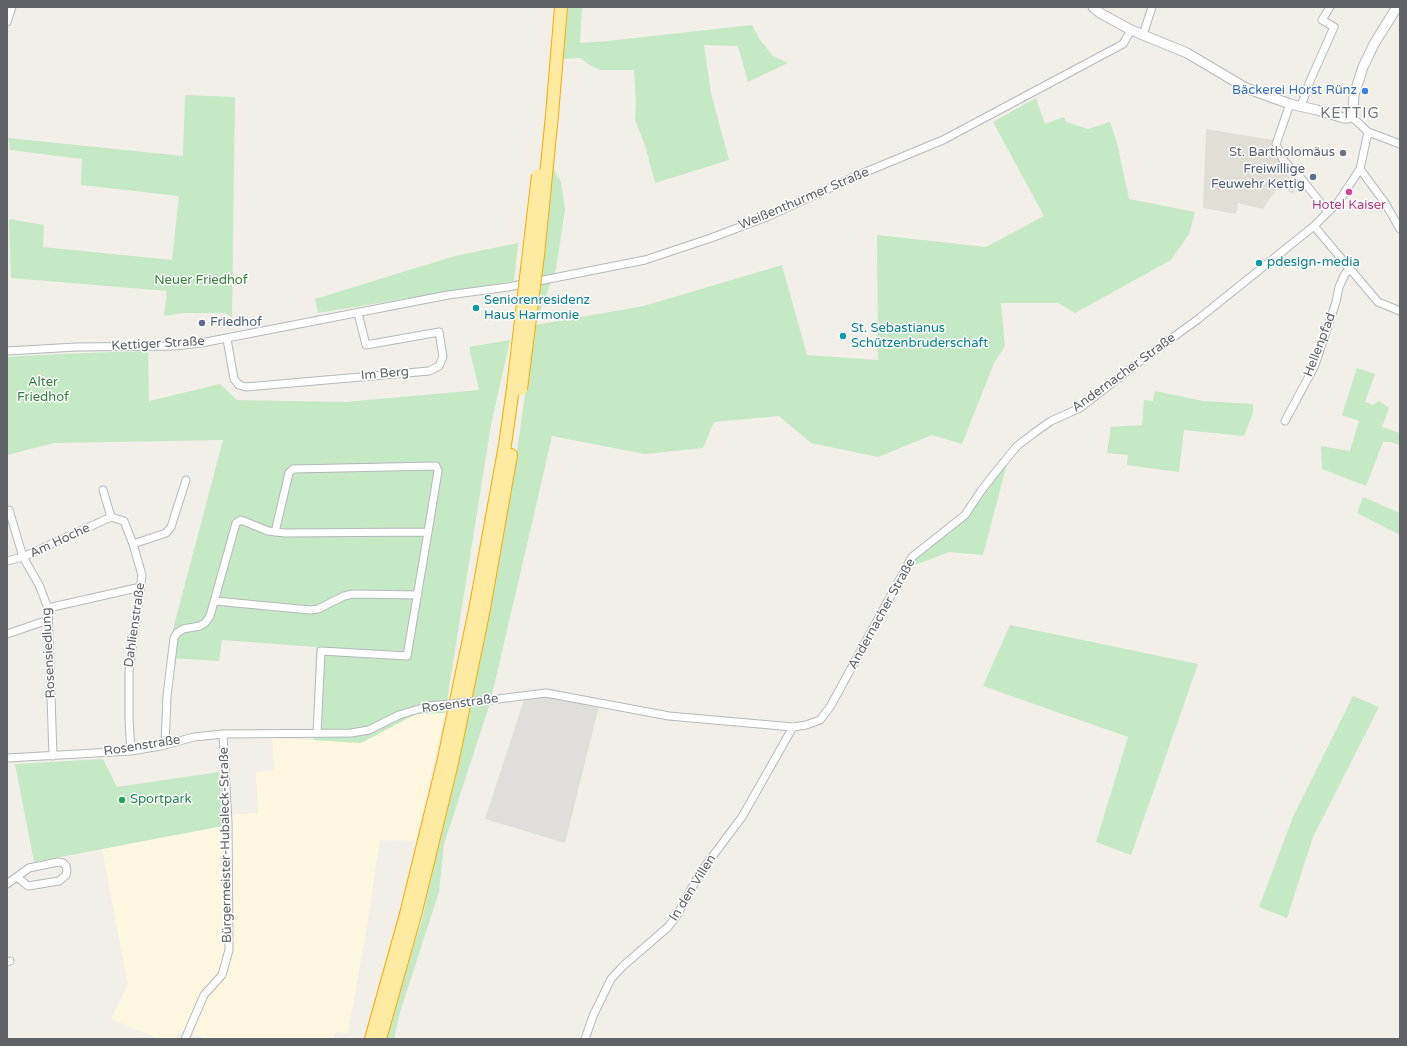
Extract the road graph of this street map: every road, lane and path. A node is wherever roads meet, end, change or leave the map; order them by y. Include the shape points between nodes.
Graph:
1 (12, 7) edge
2 (554, 7) edge
3 (561, 7) edge
4 (1093, 7) edge
5 (1152, 7) edge
6 (1330, 7) edge
7 (1397, 7) edge
8 (7, 22) edge
9 (1131, 30) junction
10 (1143, 36) junction
11 (1290, 104) junction
12 (1301, 106) junction
13 (1351, 116) junction
14 (1368, 132) junction
15 (1400, 144) edge
16 (1360, 169) junction
17 (1328, 212) junction
18 (1314, 226) junction
19 (1400, 229) edge
20 (1350, 268) junction
21 (448, 295) joint
22 (1400, 311) edge
23 (358, 313) junction
24 (227, 339) junction
25 (7, 351) edge
26 (517, 388) junction
27 (1285, 421) dead end
28 (186, 480) dead end
29 (103, 490) dead end
30 (9, 510) dead end
31 (111, 516) junction
32 (276, 532) junction
33 (428, 532) junction
34 (133, 544) junction
35 (23, 558) junction
36 (7, 561) edge
37 (140, 587) junction
38 (418, 595) junction
39 (215, 601) junction
40 (48, 608) junction
41 (48, 620) junction
42 (7, 634) edge
43 (820, 720) joint
44 (793, 727) junction
45 (317, 733) junction
46 (223, 734) junction
47 (165, 745) junction
48 (131, 751) junction
49 (53, 756) junction
50 (7, 758) edge
51 (18, 877) junction
52 (7, 884) edge
53 (185, 1039) edge
54 (371, 1039) edge
55 (380, 1039) edge
56 (585, 1039) edge

1 - 8 street
2 - 26 highway, bridge
3 - 26 highway, bridge via 538,255
4 - 9 street
5 - 10 street
6 - 12 street via 1322,20 1334,26
7 - 13 street via 1363,66
9 - 10 street
9 - 21 street, Weißenthurmer Straße via 1123,44 943,140 769,216 645,260 508,287
10 - 11 street via 1187,53 1246,88
11 - 12 street
11 - 17 street via 1276,144 1283,160
12 - 13 street via 1344,118
13 - 14 street
14 - 15 street
14 - 16 street, Andernacher Straße
16 - 17 street, Andernacher Straße via 1339,201
16 - 19 street
17 - 18 street, Andernacher Straße
18 - 20 street
18 - 43 street, Andernacher Straße via 1197,320 1080,408 1052,421 1018,446 965,515 908,562 830,707
20 - 22 street via 1378,302
20 - 27 street, Hellenpfad via 1339,287 1315,365
21 - 23 street, Kettiger Straße
23 - 24 street, Kettiger Straße
23 - 24 street, Im Berg via 366,345 439,332 443,357 439,366 429,370 246,387 239,385 234,379
24 - 25 street, Kettiger Straße via 175,346
26 - 54 highway via 480,587 443,763 406,914
26 - 55 highway via 493,560 452,763
28 - 34 street via 172,528 166,533
29 - 31 street
30 - 35 street, Rosensiedlung
31 - 34 street via 124,521
31 - 35 street, Am Hoche
32 - 33 street
32 - 33 street via 289,474 293,469 436,466 438,471
32 - 39 street via 241,520 236,523
33 - 38 street
34 - 37 street, Dahlienstraße via 142,575
35 - 36 street, Am Hoche
35 - 40 street, Rosensiedlung via 39,585
37 - 40 street
37 - 48 street, Dahlienstraße via 129,671
38 - 39 street via 353,594 310,610
38 - 45 street via 407,656 321,652
39 - 47 street via 205,623 183,629 174,638 167,696
40 - 41 street, Rosensiedlung
41 - 42 street
41 - 49 street, Rosensiedlung
43 - 44 street, Rosenstraße
44 - 45 street, Rosenstraße, bridge via 669,716 546,693 429,706 399,715 369,730
44 - 56 street, In den Villen via 742,817 700,873 676,918 612,979 593,1016
45 - 46 street, Rosenstraße
46 - 47 street, Rosenstraße via 194,737
46 - 53 street, Bürgermeister-Hubaleck-Straße via 228,822 228,950 222,975 204,995
47 - 48 street, Rosenstraße
48 - 49 street, Rosenstraße
49 - 50 street, Rosenstraße
51 - 51 street via 28,868 58,862 66,866 67,872 59,881 28,886
51 - 52 street

